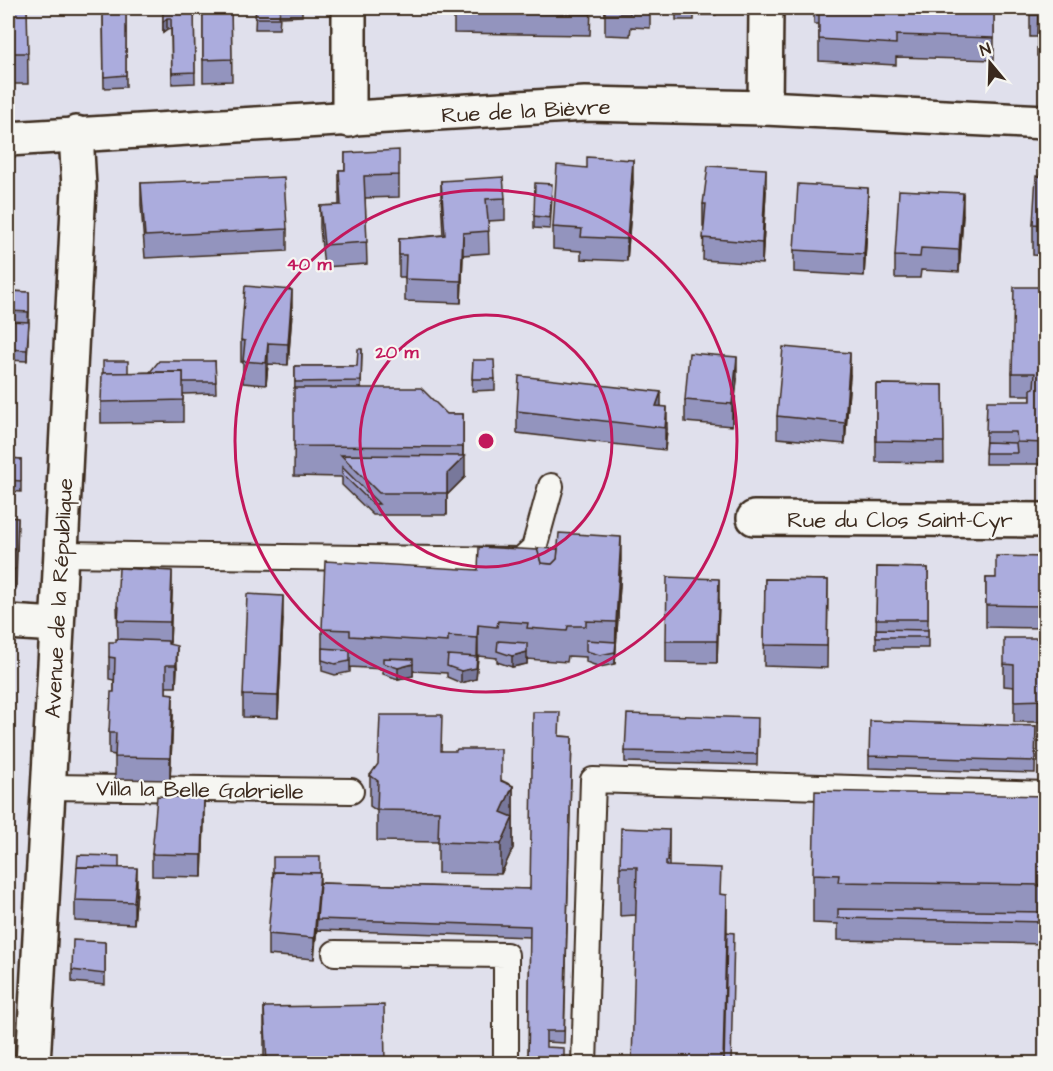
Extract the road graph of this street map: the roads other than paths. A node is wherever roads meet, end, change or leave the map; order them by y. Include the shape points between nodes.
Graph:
1 (349, 8) edge
2 (766, 8) edge
3 (765, 108) junction
4 (349, 120) junction
5 (1046, 122) edge
6 (76, 133) junction
7 (8, 139) edge
8 (551, 486) dead end
9 (754, 518) dead end
10 (1046, 520) edge
11 (61, 554) junction
12 (8, 622) edge
13 (57, 625) junction
14 (48, 787) junction
15 (351, 791) dead end
16 (1046, 794) edge
17 (335, 953) dead end
18 (33, 1064) edge
19 (506, 1064) edge
20 (584, 1064) edge

1 - 4 street
2 - 3 street
3 - 4 street, Rue de la Bièvre via 585,104
3 - 5 street, Rue de la Bièvre
4 - 6 street, Rue de la Bièvre
6 - 7 street, Rue de la Bièvre
6 - 11 street, Avenue de la République via 79,187
8 - 11 lane via 534,548 520,560
9 - 10 street, Rue du Clos Saint-Cyr
11 - 13 street, Avenue de la République
12 - 13 street
13 - 14 street, Avenue de la République
14 - 15 lane, Villa la Belle Gabrielle
14 - 18 street, Avenue de la République
16 - 20 lane via 593,780
17 - 19 lane via 506,955

